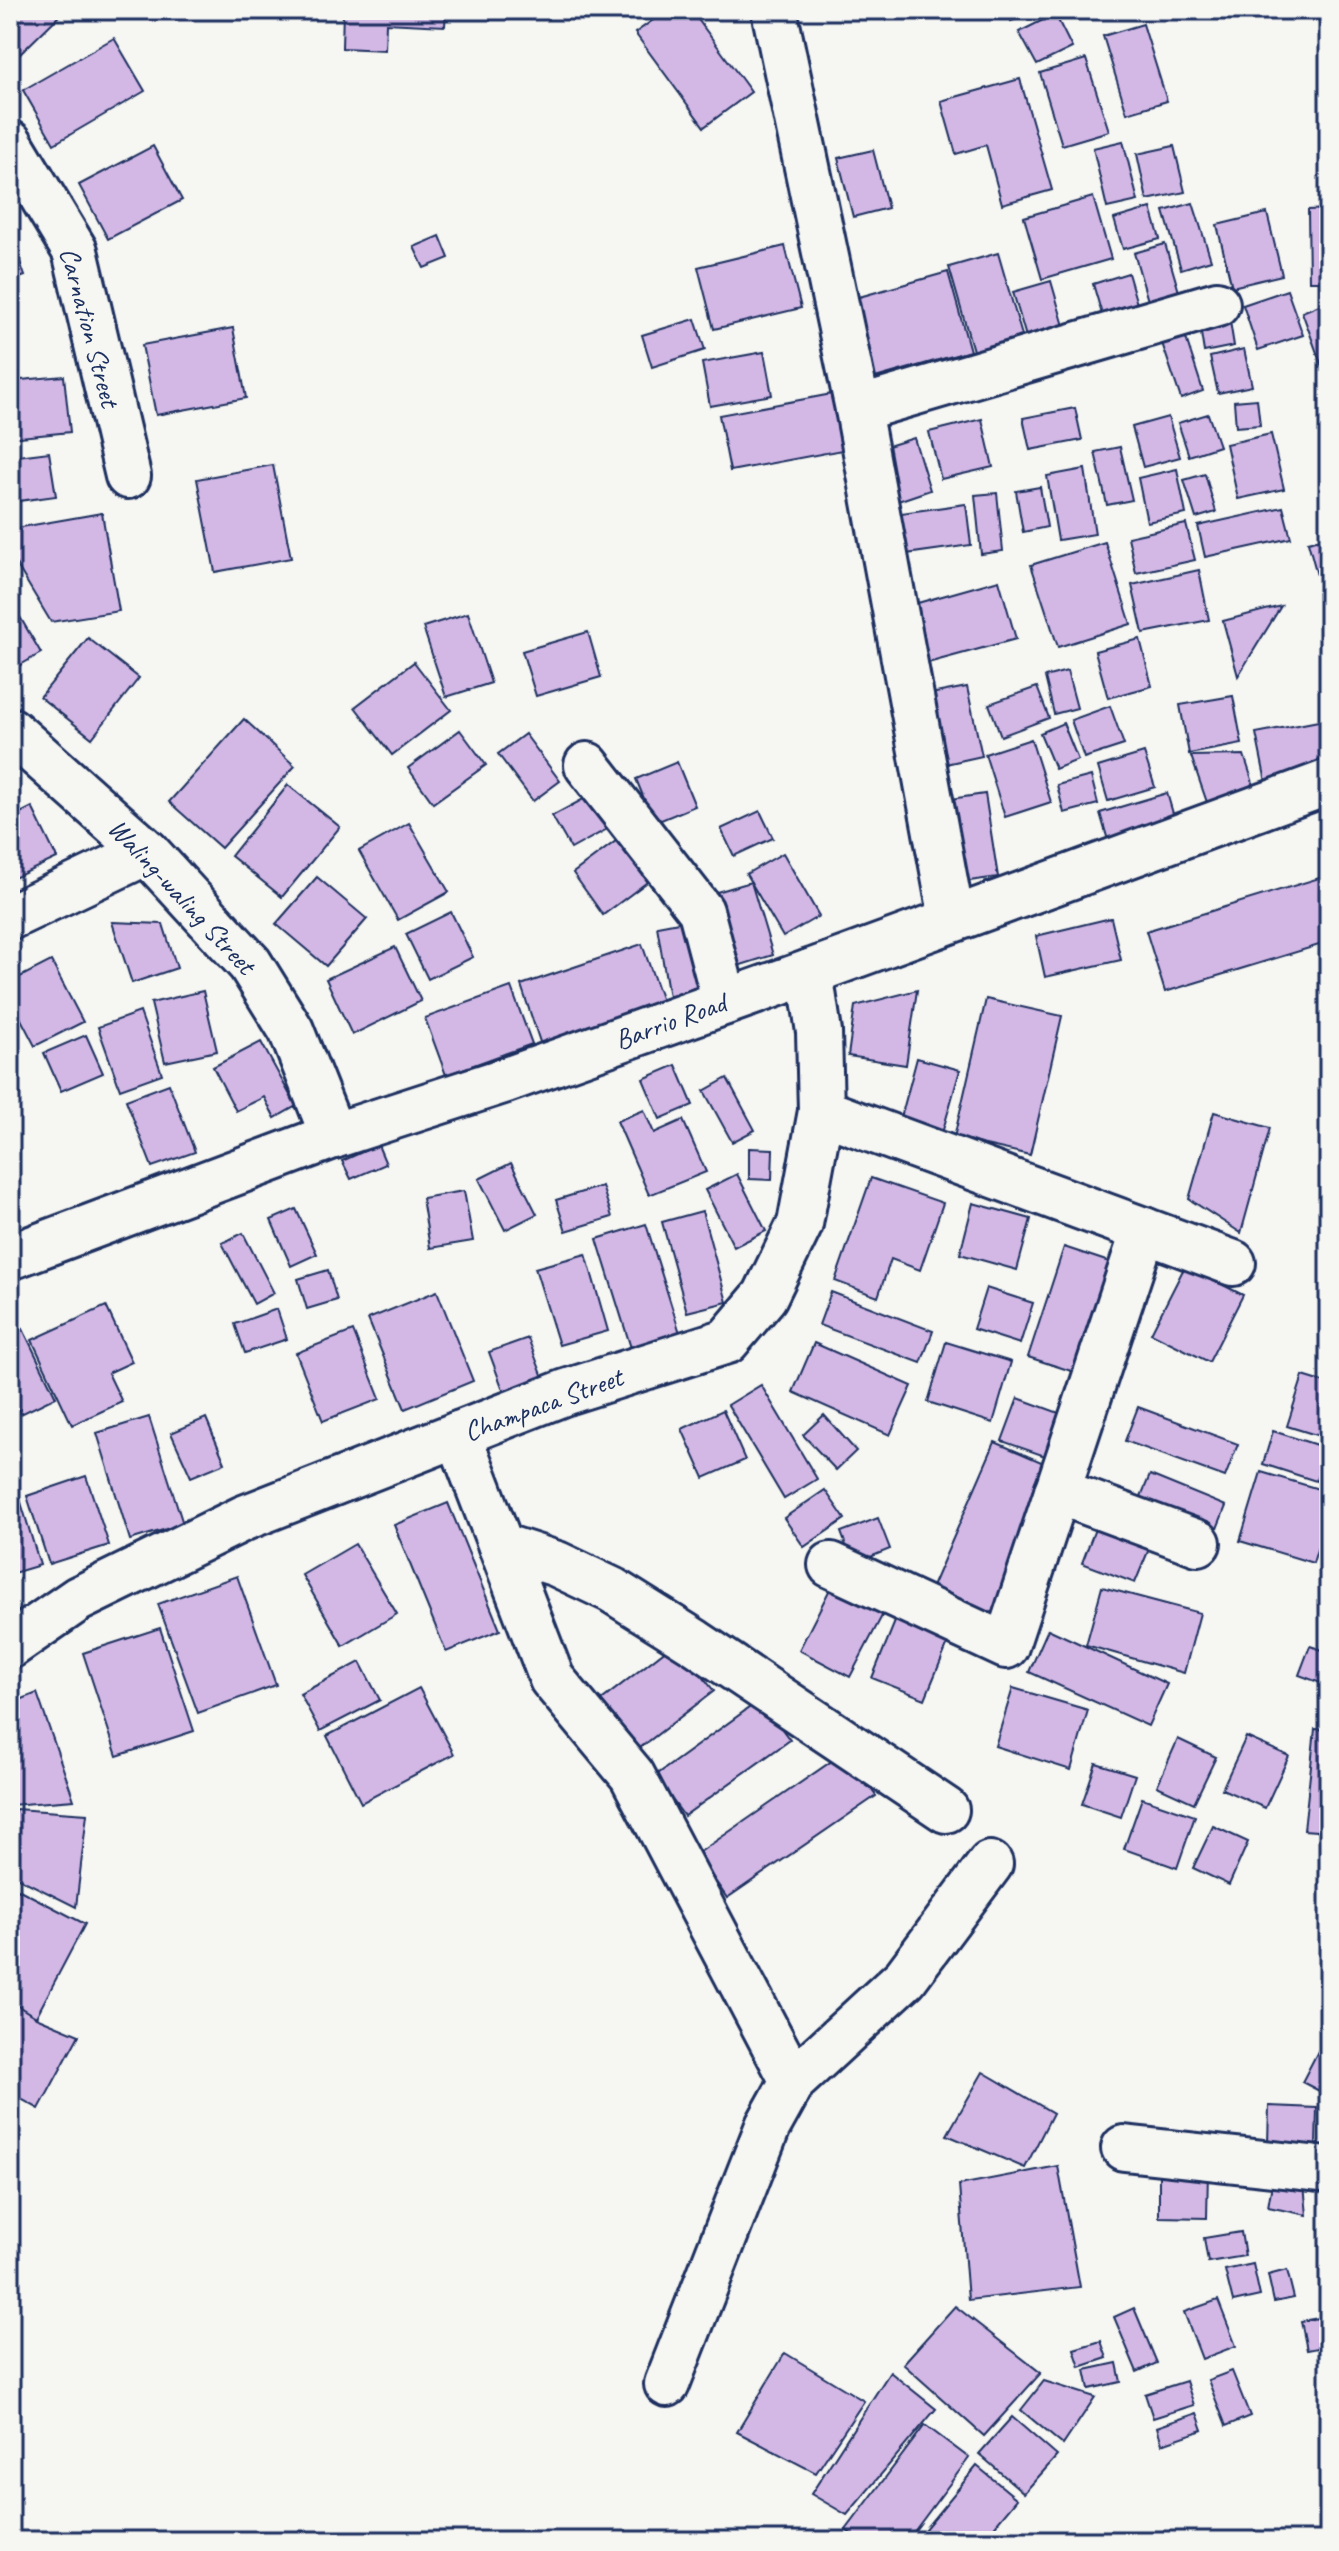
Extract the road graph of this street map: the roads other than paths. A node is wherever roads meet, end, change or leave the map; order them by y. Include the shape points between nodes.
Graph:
1 (774, 10) edge
2 (10, 143) edge
3 (1217, 304) dead end
4 (858, 409) junction
5 (128, 476) dead end
6 (10, 730) edge
7 (587, 765) dead end
8 (1329, 782) edge
9 (147, 852) junction
10 (10, 917) edge
11 (952, 919) junction
12 (810, 972) junction
13 (725, 1002) junction
14 (821, 1111) junction
15 (333, 1136) junction
16 (1144, 1230) junction
17 (10, 1257) edge
18 (1233, 1263) dead end
19 (458, 1434) junction
20 (1057, 1491) junction
21 (1198, 1543) dead end
22 (501, 1546) junction
23 (831, 1565) dead end
24 (10, 1646) edge
25 (946, 1810) dead end
26 (990, 1864) dead end
27 (793, 2081) junction
28 (1124, 2148) dead end
29 (1329, 2170) edge
30 (667, 2384) dead end

1 - 4 street
2 - 5 street, Carnation Street via 75,251
3 - 4 street
4 - 11 street
6 - 9 street, Waling-waling Street
7 - 13 street via 701,911
8 - 11 street, Barrio Road
9 - 10 street
9 - 15 street, Waling-waling Street via 250,964 291,1030
11 - 12 street, Barrio Road
12 - 13 street, Barrio Road
12 - 14 street, Champaca Street via 819,1032
13 - 15 street, Barrio Road
14 - 16 street
14 - 19 street, Champaca Street via 800,1224 765,1296 727,1341 566,1392
15 - 17 street, Barrio Road
16 - 18 street
16 - 20 street
19 - 22 street
19 - 24 street, Champaca Street via 244,1518 78,1599
20 - 21 street
20 - 23 street via 1006,1646
22 - 25 street via 612,1590
22 - 27 street via 552,1679 632,1775
26 - 27 street via 905,1978
27 - 30 street via 768,2126
28 - 29 street

